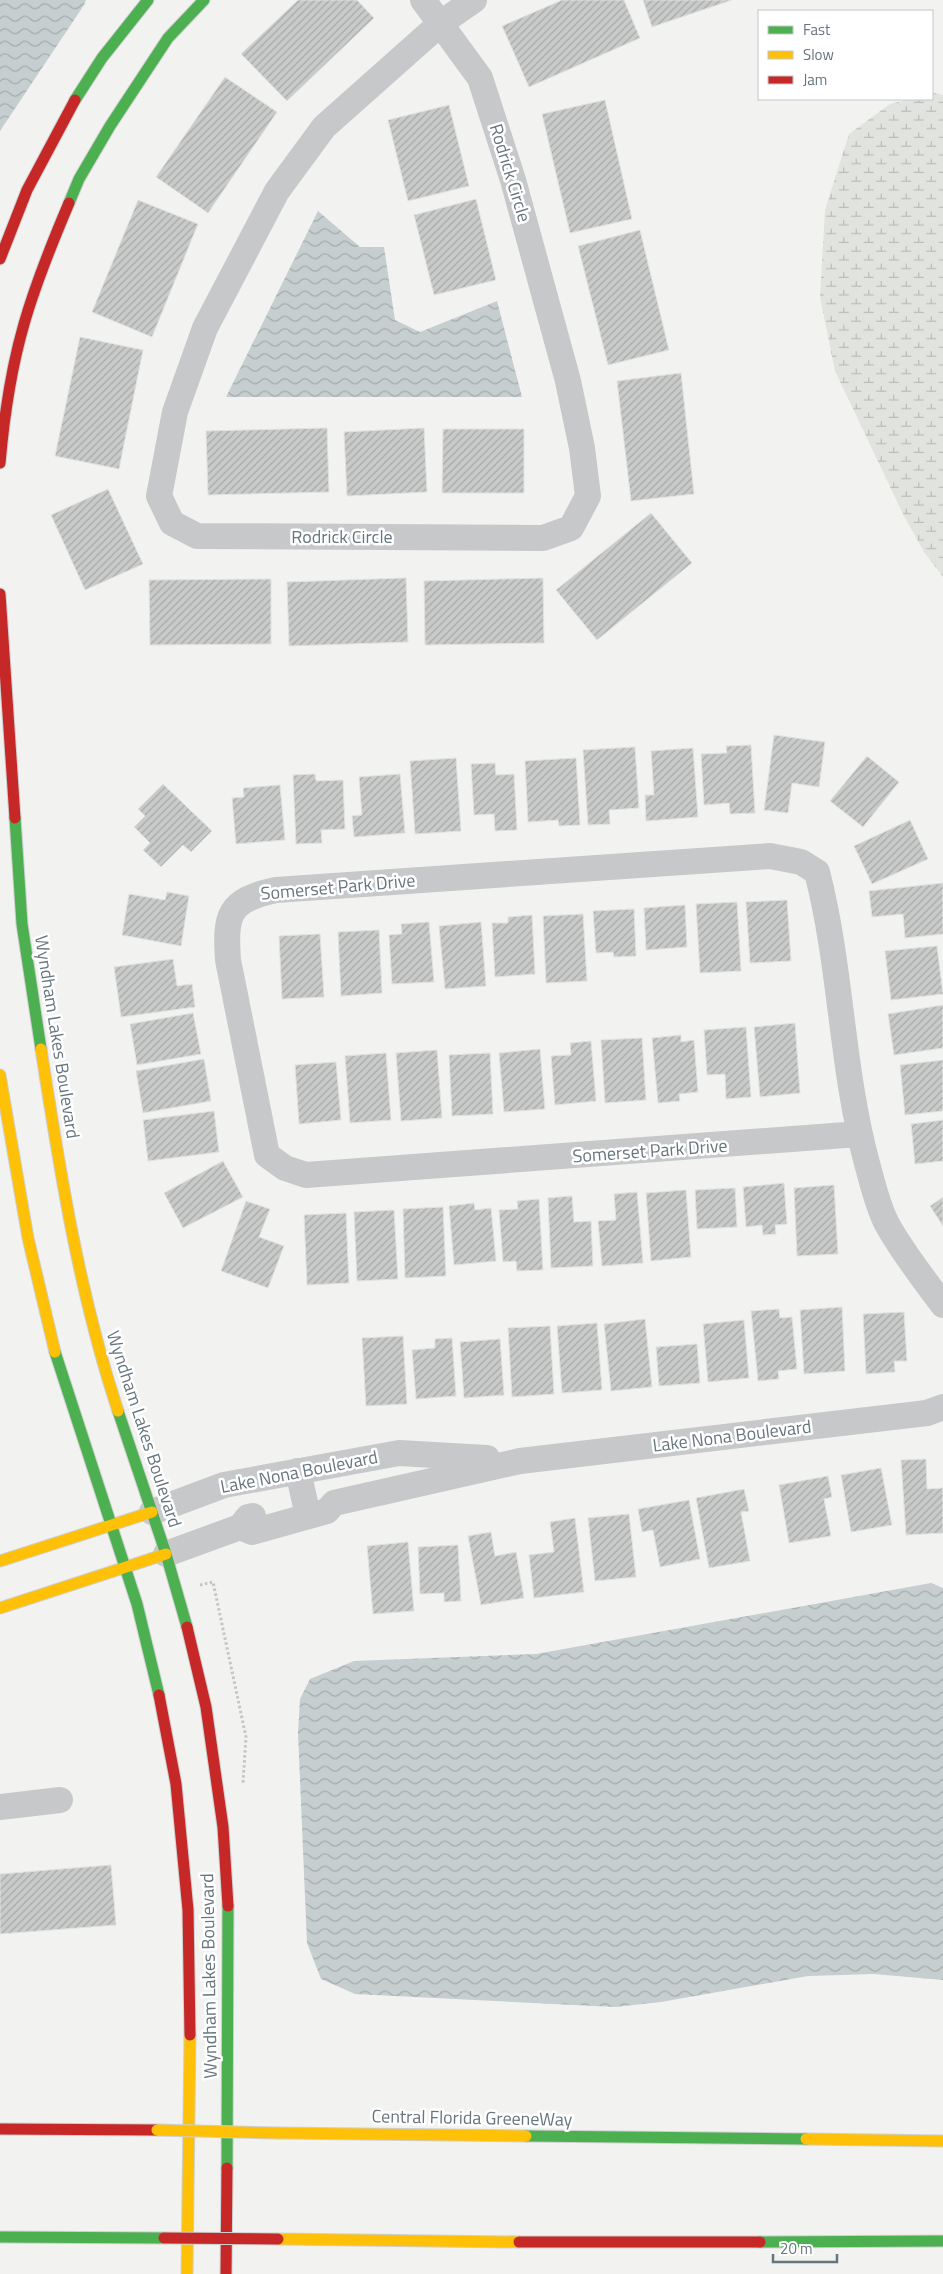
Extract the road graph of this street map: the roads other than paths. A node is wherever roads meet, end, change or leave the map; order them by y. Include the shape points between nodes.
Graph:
1 (148, 0) edge
2 (204, 0) edge
3 (424, 0) edge
4 (474, 0) edge
5 (441, 23) junction
6 (0, 259) edge
7 (0, 463) edge
8 (0, 594) edge
9 (0, 1075) edge
10 (859, 1134) junction
11 (943, 1305) edge
12 (943, 1407) edge
13 (520, 1460) junction
14 (298, 1471) junction
15 (307, 1509) junction
16 (152, 1512) junction
17 (112, 1525) junction
18 (166, 1554) junction
19 (0, 1561) edge
20 (126, 1567) junction
21 (0, 1608) edge
22 (60, 1800) dead end
23 (0, 1808) edge
24 (0, 2128) edge
25 (943, 2141) edge
26 (0, 2237) edge
27 (943, 2241) edge
28 (187, 2274) edge
29 (226, 2274) edge

1 - 6 main road via 122,29 70,108 44,155
2 - 7 main road via 168,38 79,179 42,267 23,326 4,422
3 - 5 street, Rodrick Circle
4 - 5 street
5 - 5 street, Rodrick Circle via 324,128 277,191 205,328 175,412 159,496 172,523 197,536 543,538 571,528 588,496 568,381 513,180 480,78
8 - 16 main road, Wyndham Lakes Boulevard via 22,924 65,1203 90,1317
9 - 17 main road, Wyndham Lakes Boulevard via 28,1238 55,1354
10 - 10 street, Somerset Park Drive via 826,908 817,872 801,862 770,856 276,890 252,895 235,908 226,929 228,960 267,1154 285,1168 306,1175
10 - 11 street, Somerset Park Drive via 887,1224
12 - 13 street, Lake Nona Boulevard via 927,1413
13 - 14 street, Lake Nona Boulevard via 399,1453
13 - 15 street, Lake Nona Boulevard via 334,1503 327,1511
14 - 15 street
14 - 16 street, Lake Nona Boulevard via 224,1485
15 - 18 street, Lake Nona Boulevard via 252,1532 240,1527
16 - 17 main road, Lake Nona Boulevard
16 - 18 main road, Wyndham Lakes Boulevard
17 - 19 main road, Lake Nona Boulevard
17 - 20 main road, Wyndham Lakes Boulevard
18 - 20 main road, Lake Nona Boulevard
18 - 29 main road, Wyndham Lakes Boulevard via 206,1707 223,1827 230,1928
20 - 21 main road, Lake Nona Boulevard
20 - 28 main road, Wyndham Lakes Boulevard via 152,1660 176,1784 188,1910
22 - 23 street
24 - 25 main road, Central Florida GreeneWay, bridge
26 - 27 main road, bridge via 638,2243

